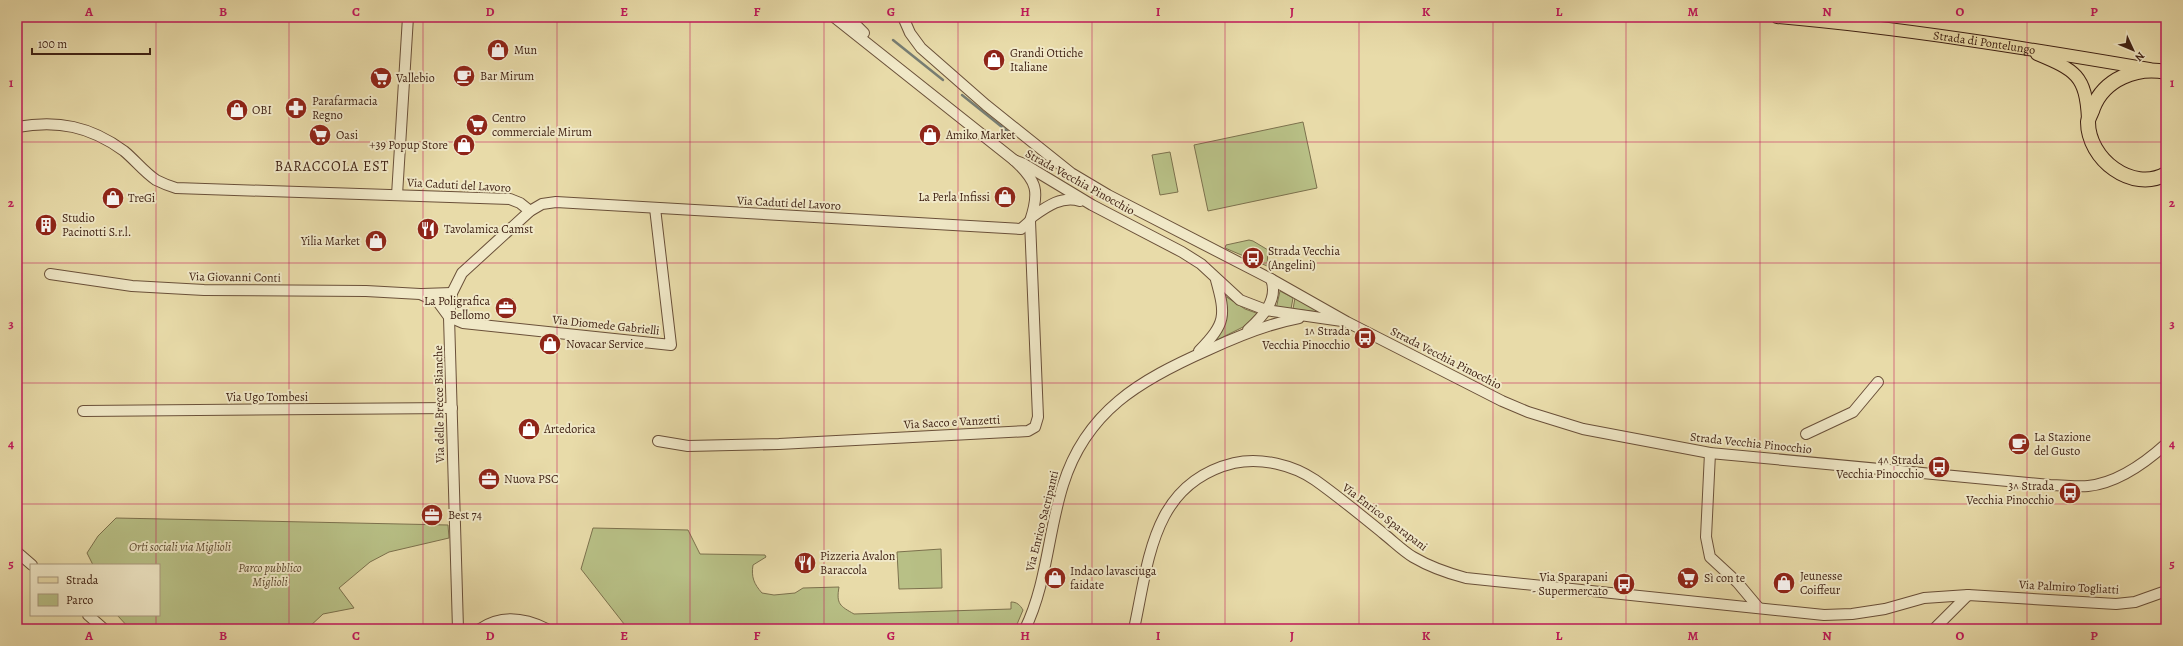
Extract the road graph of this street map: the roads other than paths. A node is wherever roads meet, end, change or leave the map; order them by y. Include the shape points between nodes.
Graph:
1 (408, 17) edge
2 (834, 17) edge
3 (848, 17) edge
4 (896, 17) edge
5 (903, 17) edge
6 (908, 17) edge
7 (1777, 17) edge
8 (910, 33) junction
9 (2021, 48) junction
10 (877, 51) junction
11 (2150, 69) junction
12 (2166, 72) edge
13 (2088, 122) junction
14 (17, 127) edge
15 (1014, 160) junction
16 (2166, 174) edge
17 (397, 195) junction
18 (1092, 205) junction
19 (655, 208) junction
20 (530, 211) junction
21 (1031, 219) junction
22 (50, 274) dead end
23 (1271, 279) junction
24 (1216, 280) junction
25 (452, 293) junction
26 (420, 294) junction
27 (1266, 310) junction
28 (449, 317) junction
29 (1307, 317) junction
30 (1347, 322) junction
31 (1245, 333) junction
32 (1193, 356) junction
33 (1878, 382) dead end
34 (452, 408) junction
35 (83, 411) dead end
36 (1806, 434) dead end
37 (658, 442) dead end
38 (2166, 444) edge
39 (1710, 453) junction
40 (17, 552) edge
41 (31, 564) edge
42 (2166, 591) edge
43 (1968, 595) junction
44 (1758, 607) junction
45 (89, 616) edge
46 (104, 629) edge
47 (458, 629) edge
48 (480, 629) edge
49 (547, 629) edge
50 (1026, 629) edge
51 (1134, 629) edge
52 (1934, 629) edge

1 - 17 street
2 - 10 street, Strada Vecchia Pinocchio
3 - 10 street via 868,37
4 - 8 street
5 - 8 street, Strada Vecchia Pinocchio
6 - 8 street, Strada Vecchia Pinocchio
7 - 9 main road, Strada di Pontelungo via 1845,23
8 - 23 street, Strada Vecchia Pinocchio via 921,48 970,91 1071,173 1108,196
9 - 11 main road, Strada di Pontelungo
9 - 13 main road via 2068,67 2078,78 2084,88
10 - 15 street, Strada Vecchia Pinocchio
11 - 12 highway, Strada di Pontelungo
11 - 13 highway via 2135,72 2108,86 2095,103
13 - 16 highway via 2098,152 2106,164 2117,172 2138,179 2151,179
14 - 17 street, Via Caduti del Lavoro via 66,124 88,131 124,152 156,180 176,188
15 - 18 street, Strada Vecchia Pinocchio
15 - 21 street, Via Sacco e Vanzetti via 1029,174 1035,185
17 - 20 street, Via Caduti del Lavoro via 510,199
18 - 21 street via 1074,199 1063,199 1046,207
18 - 24 street, Strada Vecchia Pinocchio via 1182,252 1201,264
19 - 20 street, Via Caduti del Lavoro via 556,202 542,204
19 - 21 street, Via Caduti del Lavoro via 1021,229
19 - 28 street, Via Diomede Gabrielli via 671,344 463,323
20 - 25 street, Via delle Brecce Bianche via 462,273
21 - 37 street, Via Sacco e Vanzetti via 1038,417 1035,427 1028,431 779,444 688,446
22 - 26 street, Via Giovanni Conti via 132,286 204,290
23 - 27 street via 1274,292
23 - 30 street, Strada Vecchia Pinocchio
24 - 27 street, Strada Vecchia Pinocchio via 1240,300
24 - 32 street, Via Enrico Sacripanti via 1224,314 1212,337
25 - 26 street, Via Giovanni Conti
25 - 28 street, Via delle Brecce Bianche
26 - 28 street, Via Giovanni Conti via 438,302
27 - 29 street, Strada Vecchia Pinocchio
27 - 31 street, Via Enrico Sacripanti
28 - 34 street, Via delle Brecce Bianche
29 - 30 street, Strada Vecchia Pinocchio
29 - 31 street, Via Enrico Sacripanti via 1272,323
30 - 39 street, Strada Vecchia Pinocchio via 1477,389 1528,412 1583,429
31 - 32 street, Via Enrico Sacripanti
32 - 50 street, Via Enrico Sacripanti via 1135,387 1088,432 1069,468 1062,488 1037,598
33 - 36 street via 1853,412
34 - 35 street, Via Ugo Tombesi
34 - 47 street, Via delle Brecce Bianche
38 - 39 street, Strada Vecchia Pinocchio via 2149,459 2116,478 2088,486 2050,485
39 - 44 street via 1706,537 1710,558
40 - 41 street
42 - 43 street, Via Palmiro Togliatti via 2135,602 2116,604
43 - 44 street, Via Enrico Sparapani via 1924,598 1885,609 1852,614 1797,613
43 - 52 street
44 - 51 street, Via Enrico Sparapani via 1501,583 1444,572 1412,556 1315,480 1296,469 1258,461 1240,462 1210,471 1188,485 1172,501 1161,519 1154,538
45 - 46 street
48 - 49 street via 488,623 506,619 524,620

